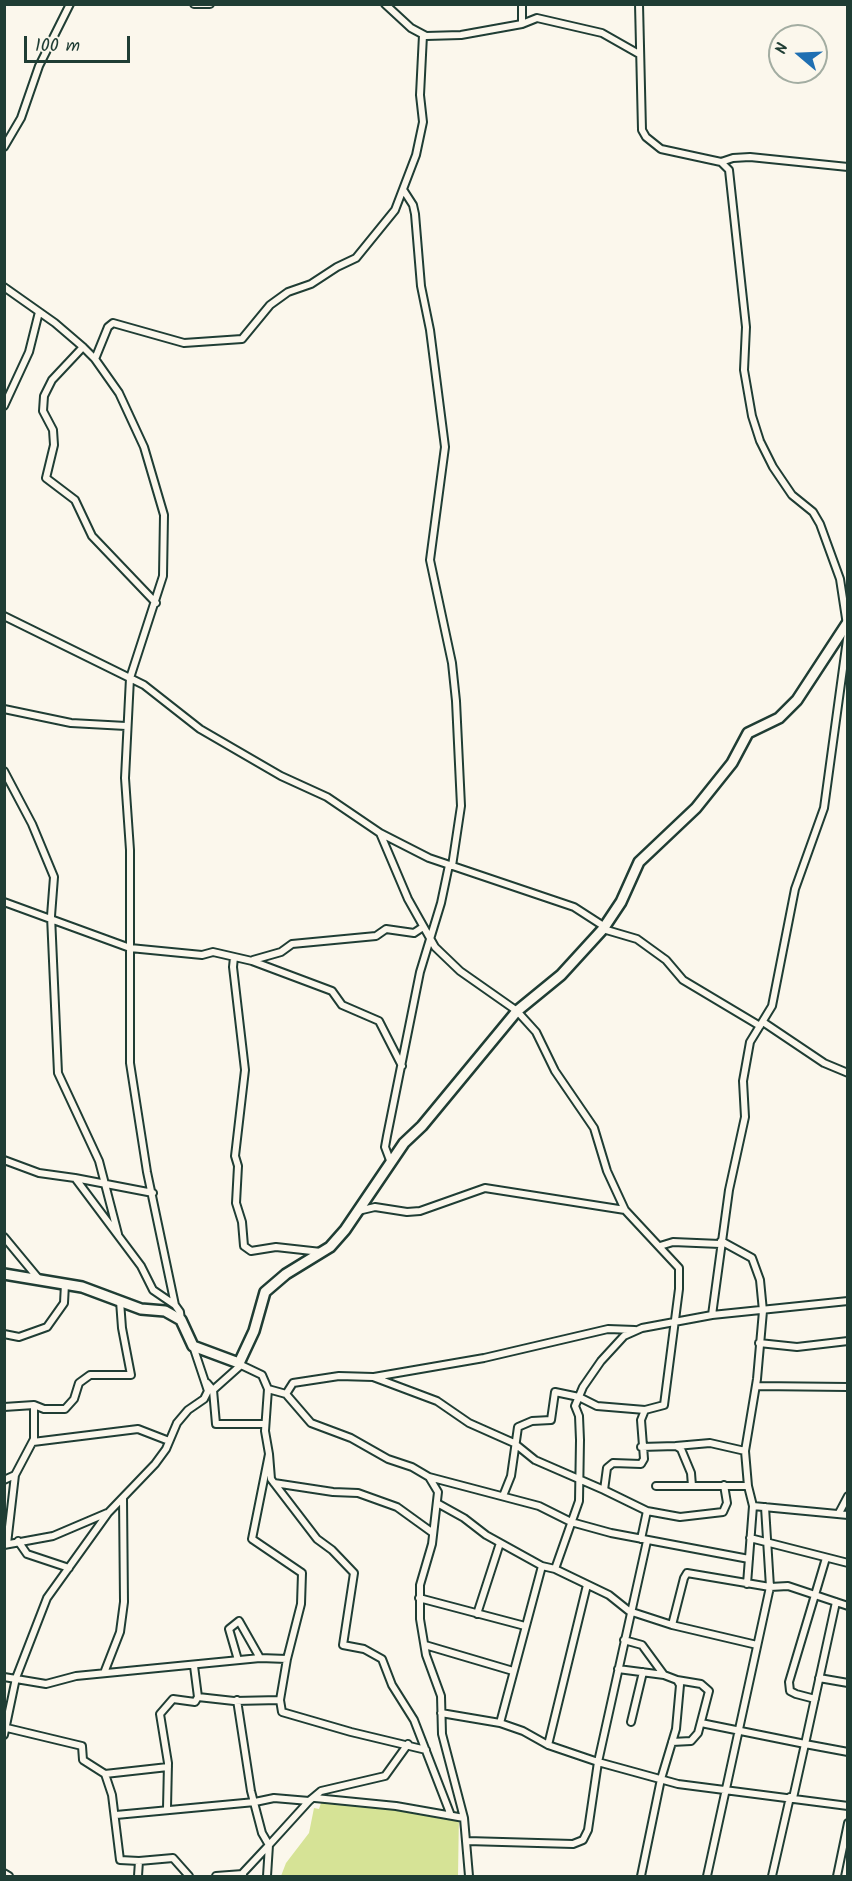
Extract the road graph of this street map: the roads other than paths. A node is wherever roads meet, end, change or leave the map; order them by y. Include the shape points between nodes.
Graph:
1 (70, 4) edge
2 (194, 4) edge
3 (210, 4) edge
4 (385, 4) edge
5 (522, 4) edge
6 (639, 4) edge
7 (522, 24) junction
8 (423, 35) junction
9 (639, 54) junction
10 (4, 147) edge
11 (721, 162) junction
12 (848, 167) edge
13 (404, 191) junction
14 (4, 287) edge
15 (39, 312) junction
16 (83, 347) junction
17 (95, 359) junction
18 (4, 406) edge
19 (156, 603) junction
20 (4, 616) edge
21 (847, 625) edge
22 (130, 678) junction
23 (4, 709) edge
24 (126, 726) junction
25 (4, 771) edge
26 (380, 833) junction
27 (451, 866) junction
28 (4, 902) edge
29 (52, 921) junction
30 (423, 927) junction
31 (604, 928) junction
32 (429, 938) junction
33 (130, 948) junction
34 (234, 957) junction
35 (252, 961) junction
36 (517, 1011) junction
37 (761, 1024) junction
38 (402, 1066) junction
39 (848, 1073) edge
40 (4, 1160) edge
41 (391, 1164) junction
42 (75, 1178) junction
43 (106, 1183) junction
44 (153, 1193) junction
45 (626, 1210) junction
46 (358, 1211) junction
47 (118, 1234) junction
48 (4, 1238) edge
49 (720, 1243) junction
50 (660, 1246) junction
51 (321, 1252) junction
52 (4, 1274) edge
53 (38, 1278) junction
54 (65, 1284) junction
55 (120, 1300) junction
56 (848, 1301) edge
57 (175, 1305) junction
58 (763, 1311) junction
59 (712, 1315) junction
60 (181, 1320) junction
61 (675, 1324) junction
62 (637, 1330) junction
63 (4, 1334) edge
64 (848, 1341) edge
65 (759, 1343) junction
66 (193, 1346) junction
67 (241, 1363) junction
68 (373, 1377) junction
69 (207, 1382) junction
70 (756, 1386) junction
71 (848, 1386) edge
72 (268, 1389) junction
73 (213, 1390) junction
74 (286, 1394) junction
75 (579, 1396) junction
76 (34, 1405) junction
77 (4, 1407) edge
78 (645, 1410) junction
79 (266, 1424) junction
80 (169, 1441) junction
81 (33, 1442) junction
82 (514, 1443) junction
83 (675, 1446) junction
84 (642, 1447) junction
85 (745, 1451) junction
86 (269, 1454) junction
87 (15, 1475) junction
88 (429, 1477) junction
89 (579, 1478) junction
90 (4, 1480) edge
91 (274, 1483) junction
92 (724, 1485) junction
93 (656, 1486) dead end
94 (692, 1486) junction
95 (748, 1486) junction
96 (604, 1490) junction
97 (503, 1496) junction
98 (848, 1496) edge
99 (123, 1498) junction
100 (437, 1503) junction
101 (753, 1506) junction
102 (765, 1507) junction
103 (647, 1511) junction
104 (108, 1513) junction
105 (839, 1513) junction
106 (848, 1515) edge
107 (571, 1522) junction
108 (433, 1533) junction
109 (750, 1538) junction
110 (644, 1540) junction
111 (18, 1541) junction
112 (767, 1541) junction
113 (500, 1543) junction
114 (6, 1545) edge
115 (826, 1558) junction
116 (749, 1559) junction
117 (848, 1563) edge
118 (542, 1566) junction
119 (69, 1568) junction
120 (555, 1569) junction
121 (747, 1584) junction
122 (587, 1585) junction
123 (770, 1587) junction
124 (814, 1595) junction
125 (419, 1598) junction
126 (836, 1602) junction
127 (848, 1606) edge
128 (630, 1611) junction
129 (477, 1614) junction
130 (525, 1626) junction
131 (672, 1626) junction
132 (624, 1640) junction
133 (425, 1645) junction
134 (757, 1645) junction
135 (260, 1658) junction
136 (287, 1659) junction
137 (238, 1660) junction
138 (194, 1666) junction
139 (618, 1669) junction
140 (513, 1671) junction
141 (643, 1672) junction
142 (104, 1673) junction
143 (664, 1676) junction
144 (4, 1677) edge
145 (16, 1678) junction
146 (819, 1678) junction
147 (678, 1680) junction
148 (848, 1683) edge
149 (198, 1697) junction
150 (815, 1699) junction
151 (237, 1700) junction
152 (280, 1700) junction
153 (441, 1713) junction
154 (631, 1722) dead end
155 (500, 1723) junction
156 (701, 1723) junction
157 (7, 1728) junction
158 (739, 1733) junction
159 (4, 1735) edge
160 (672, 1742) junction
161 (408, 1744) junction
162 (805, 1744) junction
163 (548, 1745) junction
164 (426, 1750) junction
165 (848, 1752) edge
166 (598, 1762) junction
167 (168, 1767) junction
168 (105, 1774) junction
169 (661, 1779) junction
170 (726, 1790) junction
171 (792, 1797) junction
172 (312, 1799) junction
173 (255, 1802) junction
174 (848, 1806) edge
175 (167, 1808) junction
176 (450, 1813) junction
177 (116, 1815) junction
178 (464, 1818) junction
179 (848, 1823) edge
180 (467, 1841) junction
181 (269, 1845) junction
182 (139, 1861) junction
183 (4, 1873) edge
184 (9, 1876) edge
185 (138, 1876) edge
186 (189, 1876) edge
187 (216, 1876) edge
188 (243, 1876) edge
189 (267, 1876) edge
190 (469, 1876) edge
191 (641, 1876) edge
192 (707, 1876) edge
193 (772, 1876) edge
194 (837, 1876) edge

1 - 10 street via 39,66 21,118
2 - 3 street
4 - 8 street
5 - 7 street
6 - 9 street
7 - 8 street via 461,35
7 - 9 street via 537,18 593,30
8 - 13 street via 423,122
9 - 11 street via 640,121 646,137 662,149
11 - 12 street via 750,157
11 - 21 street via 731,178 746,327 744,370 752,416 759,441 773,467 792,495 813,512 820,524 840,579
13 - 17 street via 395,210 357,258 288,292 270,305 242,339 184,343 113,323
13 - 27 street via 416,214 420,274 445,447 430,561 452,663 457,720 461,806
14 - 15 street
15 - 16 street
15 - 18 street via 29,352
16 - 17 street
16 - 19 street via 52,380 44,396 43,411 53,430 54,445 46,478 75,500 92,536
17 - 19 street via 119,393 144,447 162,506 165,557
19 - 22 street
20 - 22 street
21 - 31 street via 797,700 779,718 748,733 732,763 704,799 639,862
21 - 37 street via 826,796 795,889 778,986
22 - 24 street
22 - 26 street via 154,691 208,734 327,797
23 - 24 street via 71,723
24 - 33 street
25 - 29 street via 54,877
26 - 27 street
26 - 30 street
27 - 31 street via 574,907
27 - 32 street
28 - 29 street
29 - 33 street
29 - 43 street via 59,1080 81,1118
30 - 32 street
30 - 35 street via 414,933 386,929 376,936 339,942 292,944 281,952
31 - 36 street via 561,975
31 - 37 street via 637,939 666,960 683,980
32 - 36 street via 447,960
32 - 38 street
33 - 34 street via 202,955 213,952
33 - 44 street via 131,1072
34 - 35 street
34 - 51 street via 245,1070 235,1156 236,1203 244,1246 251,1251 276,1247
35 - 38 street via 332,991 342,1005 379,1021
36 - 41 street via 404,1143
36 - 45 street via 536,1032 555,1071 594,1128 607,1171
37 - 39 street
37 - 49 street via 750,1042 743,1081 745,1118
38 - 41 street via 385,1147
40 - 42 street via 39,1173
41 - 46 street
42 - 43 street
42 - 47 street
43 - 44 street
43 - 47 street
44 - 57 street
45 - 46 street via 486,1188 420,1211 375,1207
45 - 50 street
46 - 51 street via 345,1230
47 - 57 street via 153,1290
48 - 53 street
49 - 50 street via 673,1242
49 - 58 street via 752,1258 760,1280
49 - 59 street
50 - 61 street via 679,1268
51 - 67 street via 265,1292
52 - 53 street
53 - 54 street
54 - 55 street
54 - 63 street via 64,1304 47,1327 19,1337
55 - 60 street via 141,1310 165,1311
55 - 76 street via 131,1375 90,1375 79,1383 74,1399 65,1409
56 - 58 street
57 - 60 street
58 - 59 street
58 - 65 street
59 - 61 street
60 - 66 street
61 - 62 street
61 - 78 street via 664,1405
62 - 68 street via 608,1329 484,1358
62 - 75 street via 610,1350
64 - 65 street via 797,1347
65 - 70 street
66 - 67 street
66 - 69 street
67 - 72 street via 262,1375
67 - 73 street
68 - 74 street via 339,1376 293,1383
68 - 82 street via 437,1401 469,1423
69 - 73 street
69 - 80 street via 204,1399 177,1423
70 - 71 street
70 - 85 street
72 - 74 street
72 - 79 street
73 - 79 street via 216,1424
74 - 88 street via 311,1423 351,1438 372,1452
75 - 78 street via 597,1406
75 - 82 street via 555,1392 550,1420 518,1427
75 - 89 street via 575,1406 579,1416
76 - 77 street
76 - 81 street
78 - 84 street via 641,1420
79 - 86 street
80 - 81 street via 138,1430
80 - 99 street via 155,1464
81 - 87 street
82 - 89 street via 535,1460
82 - 97 street via 511,1476
83 - 84 street
83 - 85 street via 710,1443
83 - 94 street via 687,1460
84 - 96 street via 641,1464 613,1463 607,1468
85 - 95 street
86 - 91 street
86 - 136 street via 252,1539 302,1573 301,1604
87 - 90 street
87 - 114 street
88 - 97 street
88 - 100 street via 438,1492
89 - 96 street
89 - 107 street via 579,1501
91 - 108 street via 358,1493 397,1507
91 - 164 street via 317,1539 354,1573 343,1645 364,1649 382,1659
92 - 94 street
92 - 95 street
92 - 103 street via 723,1512 680,1517
93 - 94 street
95 - 101 street
96 - 103 street
97 - 107 street via 539,1506
98 - 105 street
99 - 104 street
99 - 142 street via 120,1632
100 - 108 street
100 - 113 street
101 - 102 street
101 - 109 street
102 - 105 street
102 - 112 street
103 - 110 street
104 - 111 street via 54,1536
104 - 119 street
105 - 106 street
107 - 110 street
107 - 120 street
108 - 125 street
109 - 112 street
109 - 116 street
110 - 116 street
110 - 128 street
111 - 114 street
111 - 119 street via 27,1554
112 - 115 street
112 - 123 street
113 - 118 street
113 - 129 street
115 - 117 street
115 - 124 street
116 - 121 street
118 - 120 street
118 - 130 street
119 - 145 street via 44,1604
120 - 122 street
121 - 123 street
121 - 131 street via 687,1573
122 - 128 street
122 - 163 street
123 - 124 street via 788,1586
123 - 134 street
124 - 126 street
124 - 150 street via 789,1682 790,1691
125 - 129 street
125 - 133 street
126 - 127 street
126 - 146 street
128 - 131 street
128 - 132 street
129 - 130 street
130 - 140 street
131 - 134 street
132 - 139 street
132 - 143 street via 642,1645
133 - 140 street
133 - 153 street via 441,1696
134 - 158 street
135 - 136 street
135 - 137 street
135 - 137 street via 239,1621 229,1629
136 - 152 street
137 - 138 street
138 - 142 street
138 - 149 street
139 - 141 street
139 - 166 street
140 - 155 street
141 - 143 street
141 - 154 street
142 - 145 street via 46,1684
143 - 147 street
144 - 145 street
145 - 157 street
146 - 148 street
146 - 150 street
147 - 156 street via 700,1684 709,1691
147 - 160 street
149 - 151 street
149 - 167 street via 195,1701 173,1699 160,1714
150 - 162 street
151 - 152 street
151 - 173 street
152 - 161 street via 282,1712
153 - 155 street
153 - 178 street via 442,1734
155 - 163 street
156 - 158 street
156 - 160 street via 691,1741
157 - 159 street
157 - 168 street via 82,1746 83,1760
158 - 162 street
158 - 170 street
160 - 169 street
161 - 164 street
161 - 172 street via 385,1776 321,1791
162 - 165 street
162 - 171 street
163 - 166 street
164 - 176 street
166 - 169 street
166 - 180 street via 588,1830 583,1840 573,1844
167 - 168 street
167 - 175 street
168 - 177 street
169 - 170 street
169 - 191 street
170 - 171 street
170 - 192 street
171 - 174 street
171 - 193 street
172 - 173 street
172 - 176 street
172 - 181 street
173 - 175 street
173 - 181 street
175 - 177 street
176 - 178 street
177 - 182 street via 120,1860
178 - 180 street
179 - 194 street
180 - 190 street
181 - 188 street
181 - 189 street
182 - 185 street
182 - 186 street via 173,1858
183 - 184 street
187 - 188 street

